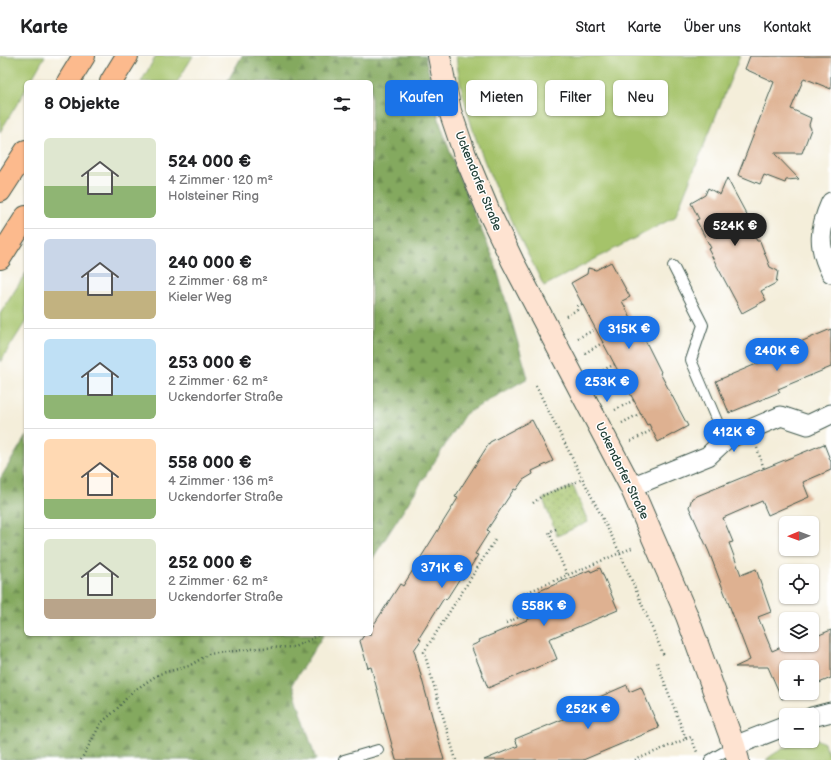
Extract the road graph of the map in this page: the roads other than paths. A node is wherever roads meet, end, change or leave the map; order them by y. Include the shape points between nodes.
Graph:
1 (84, 56) edge
2 (127, 56) edge
3 (439, 56) edge
4 (69, 80) edge
5 (112, 80) edge
6 (24, 154) edge
7 (0, 191) edge
8 (831, 202) edge
9 (24, 220) edge
10 (0, 258) edge
11 (673, 266) dead end
12 (831, 273) edge
13 (831, 414) edge
14 (724, 440) junction
15 (631, 487) junction
16 (779, 730) edge
17 (378, 750) dead end
18 (736, 753) edge
19 (344, 760) edge
20 (710, 760) edge

1 - 4 highway
2 - 5 highway
3 - 15 street, Uckendorfer Straße via 450,111 488,210
6 - 7 highway
8 - 12 street via 821,232 820,247
9 - 10 highway
11 - 14 lane via 703,325 691,360
13 - 14 street via 808,424 781,416
14 - 15 street via 708,456
15 - 18 street, Uckendorfer Straße via 687,616
16 - 18 street
17 - 19 lane
18 - 20 lane

